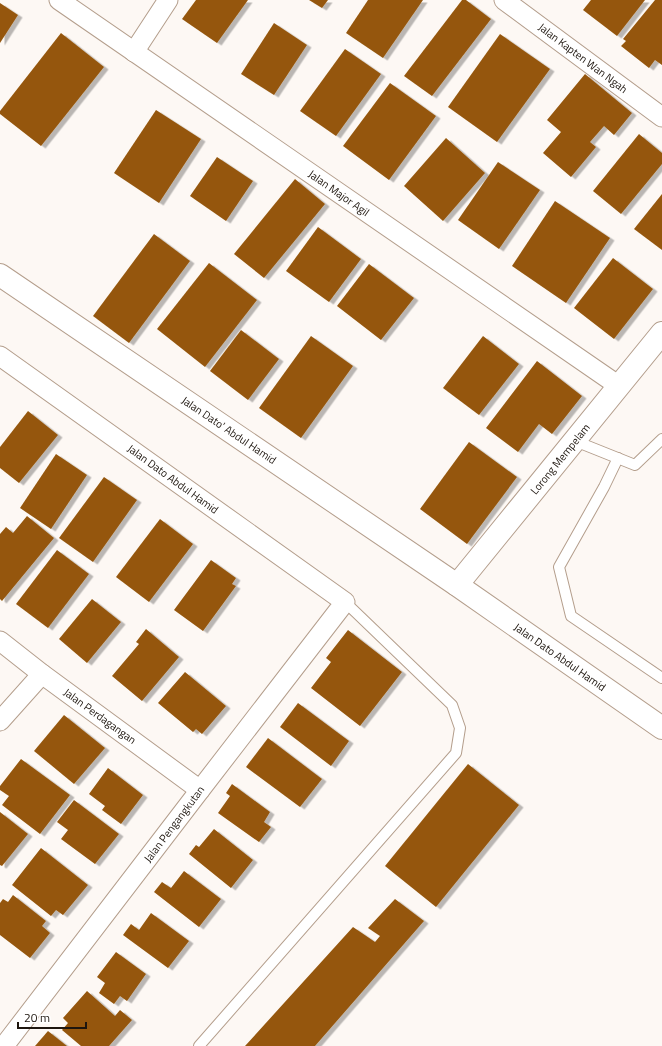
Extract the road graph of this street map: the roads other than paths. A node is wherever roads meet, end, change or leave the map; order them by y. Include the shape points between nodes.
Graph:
1 (59, 0) edge
2 (168, 0) edge
3 (504, 0) edge
4 (134, 52) junction
5 (662, 117) edge
6 (0, 275) edge
7 (662, 333) edge
8 (0, 356) edge
9 (619, 386) junction
10 (662, 439) edge
11 (575, 441) junction
12 (618, 458) junction
13 (457, 585) junction
14 (345, 602) junction
15 (0, 641) edge
16 (42, 674) junction
17 (662, 678) edge
18 (0, 721) edge
19 (662, 728) edge
20 (200, 790) junction
21 (4, 1046) edge
22 (199, 1046) edge

1 - 4 street, Jalan Major Agil
2 - 4 street
3 - 5 street, Jalan Kapten Wan Ngah
4 - 9 street, Jalan Major Agil
6 - 13 street, Jalan Dato' Abdul Hamid
7 - 9 street, Lorong Mempelam
8 - 14 street, Jalan Dato Abdul Hamid
9 - 11 street, Lorong Mempelam
10 - 12 lane via 635,465
11 - 12 lane
11 - 13 street, Lorong Mempelam
12 - 17 lane via 559,567 571,616
13 - 19 street, Jalan Dato Abdul Hamid
14 - 20 street, Jalan Pengangkutan
14 - 22 lane via 452,705 460,728 456,753
15 - 16 street, Jalan Perdagangan
16 - 18 street
16 - 20 street, Jalan Perdagangan
20 - 21 street, Jalan Pengangkutan

